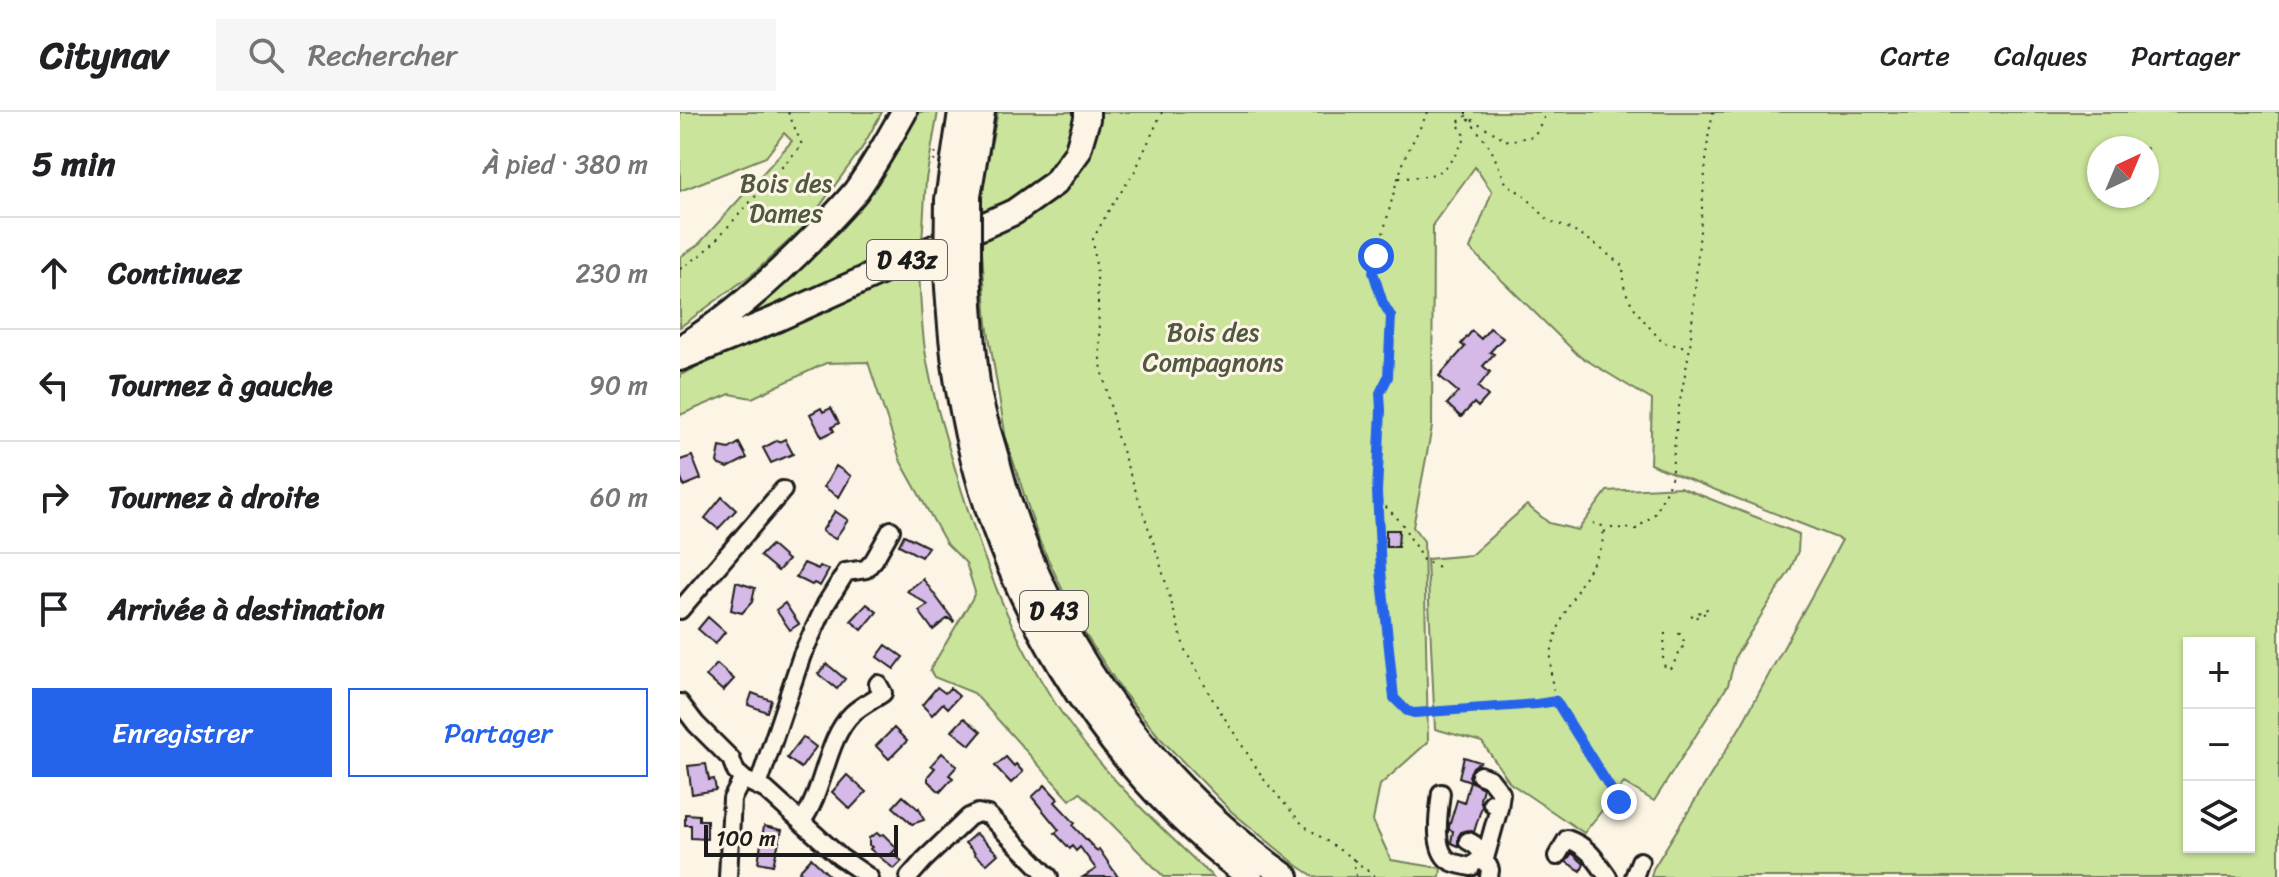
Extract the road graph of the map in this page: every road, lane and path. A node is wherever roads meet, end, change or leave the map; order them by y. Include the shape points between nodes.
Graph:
1 (788, 112) edge
2 (904, 112) edge
3 (961, 112) edge
4 (982, 112) edge
5 (1087, 112) edge
6 (1162, 112) edge
7 (1428, 112) edge
8 (1547, 112) edge
9 (1713, 112) edge
10 (1466, 114) edge
11 (1398, 178) junction
12 (958, 198) junction
13 (680, 269) edge
14 (958, 271) junction
15 (1690, 347) junction
16 (680, 349) edge
17 (680, 358) edge
18 (783, 490) dead end
19 (1378, 499) junction
20 (1593, 523) dead end
21 (891, 530) dead end
22 (1604, 532) junction
23 (1443, 569) dead end
24 (680, 610) edge
25 (1665, 633) dead end
26 (1674, 633) dead end
27 (878, 684) dead end
28 (1556, 701) junction
29 (680, 703) edge
30 (1480, 775) dead end
31 (750, 782) junction
32 (1441, 793) dead end
33 (1619, 802) dead end
34 (802, 821) junction
35 (1468, 841) dead end
36 (1557, 856) dead end
37 (1353, 859) junction
38 (1483, 873) edge
39 (1356, 876) edge
40 (728, 877) edge
41 (869, 877) edge
42 (909, 877) edge
43 (1049, 877) edge
44 (1250, 877) edge
45 (1286, 877) edge
46 (1376, 877) edge
47 (1608, 877) edge

1 - 13 path via 802,145 704,253
2 - 16 highway via 855,192 818,233 760,289
3 - 12 highway, D 43
4 - 12 highway, D 43
5 - 17 highway, D 43z via 1077,153 1055,183 1014,212
6 - 37 path via 1134,173 1093,239 1100,360 1117,436 1192,663 1265,781 1303,825
7 - 11 path
8 - 10 path via 1534,136 1508,141
9 - 15 path
10 - 11 path via 1457,123 1466,137 1450,165 1427,177
10 - 15 path via 1490,147 1506,183 1549,221 1591,241 1624,267 1621,278 1631,303 1663,343
11 - 19 path via 1373,272 1391,316 1388,377 1380,393
12 - 14 highway, D 43, bridge
14 - 44 highway, D 43 via 952,339 961,405 998,538 1033,617 1112,741 1167,803
14 - 45 highway, D 43 via 978,392 1005,495 1050,603 1112,705 1145,747 1221,826
15 - 22 path via 1671,479 1656,513 1636,529
18 - 24 street
19 - 23 path via 1401,522 1423,560
19 - 28 path via 1394,698 1414,713
20 - 22 path
21 - 31 street via 874,560 866,569 846,572 826,604
22 - 28 path via 1598,555 1555,637 1551,652
25 - 26 path via 1663,659 1665,668 1671,668 1685,643
27 - 34 street via 883,693 852,713 842,727
28 - 33 path
29 - 31 street
30 - 38 street via 1501,793
31 - 34 street
31 - 40 street via 732,799
32 - 38 street via 1437,821 1446,857
34 - 41 street
35 - 38 street via 1483,854
36 - 47 street via 1567,839 1573,840 1590,851
37 - 39 path
37 - 46 path
42 - 43 street via 978,813 988,815

